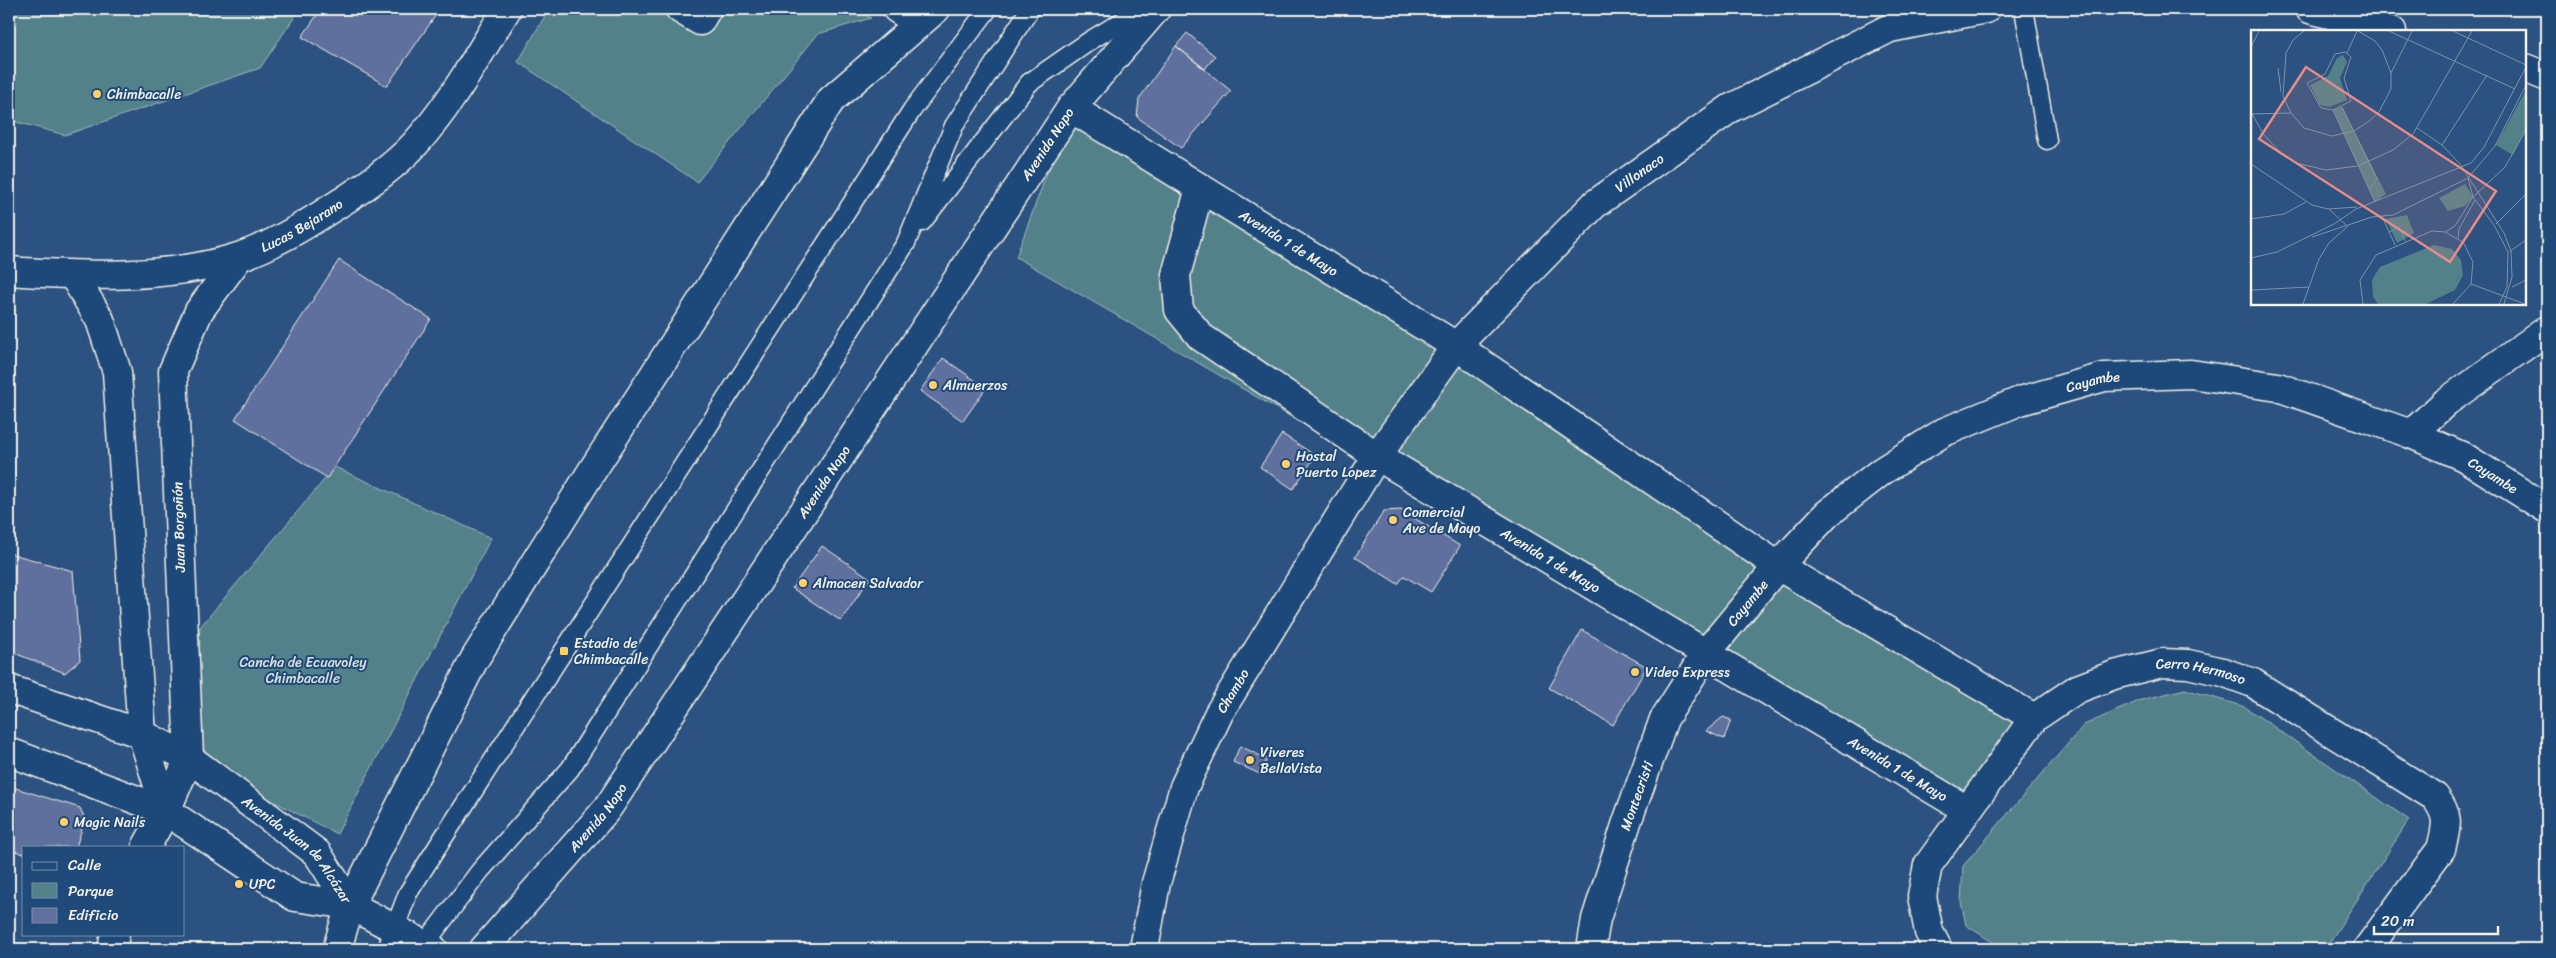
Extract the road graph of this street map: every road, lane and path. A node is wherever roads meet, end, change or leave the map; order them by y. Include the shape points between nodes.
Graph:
1 (506, 9) edge
2 (680, 9) edge
3 (707, 9) edge
4 (897, 9) edge
5 (988, 9) edge
6 (1030, 9) edge
7 (1143, 9) edge
8 (1156, 9) edge
9 (1986, 9) edge
10 (2024, 9) edge
11 (2310, 9) edge
12 (928, 16) edge
13 (2388, 30) edge
14 (2526, 68) edge
15 (2547, 77) edge
16 (1071, 108) junction
17 (2047, 140) dead end
18 (1200, 188) junction
19 (906, 243) junction
20 (239, 257) junction
21 (9, 271) edge
22 (72, 275) junction
23 (2547, 330) edge
24 (1456, 346) junction
25 (2411, 434) junction
26 (1378, 456) junction
27 (2547, 509) edge
28 (1778, 566) junction
29 (1706, 653) junction
30 (9, 689) edge
31 (2034, 718) junction
32 (142, 734) junction
33 (9, 752) edge
34 (178, 761) junction
35 (1966, 810) junction
36 (166, 811) junction
37 (147, 846) edge
38 (350, 905) junction
39 (115, 936) edge
40 (391, 939) edge
41 (426, 948) edge
42 (112, 949) edge
43 (337, 949) edge
44 (484, 949) edge
45 (1144, 949) edge
46 (1591, 949) edge
47 (1938, 949) edge
48 (2367, 949) edge

1 - 20 street, Lucas Bejarano via 456,90 415,144 359,192 300,228
2 - 3 street via 700,21
4 - 12 street
5 - 40 lane via 912,110 408,893
6 - 19 lane via 954,126
7 - 19 lane via 1029,83
8 - 16 street, Avenida Napo
9 - 24 street, Villonaco via 1890,28 1731,108 1595,204
10 - 17 lane
11 - 13 street
12 - 38 street via 831,100 474,660
14 - 15 street
16 - 18 street, Avenida 1 de Mayo
16 - 44 street, Avenida Napo via 607,809
18 - 24 street, Avenida 1 de Mayo
18 - 26 street, Avenida 1 de Mayo via 1176,275 1179,310 1201,337
19 - 41 lane via 570,769 447,912
20 - 22 street, Lucas Bejarano via 161,273
20 - 34 street, Juan Borgoñón via 199,311 173,371
21 - 22 street, Lucas Bejarano
22 - 32 street via 100,320 117,372
23 - 25 street via 2446,402
24 - 26 street, Villonaco
24 - 28 street, Avenida 1 de Mayo
25 - 27 street, Cayambe via 2464,458
25 - 28 street, Cayambe via 2278,387 2191,374 2104,377 2020,401 1944,432 1882,471 1826,514
26 - 29 street, Avenida 1 de Mayo
26 - 45 street, Chambo via 1219,713 1184,787 1156,883
28 - 29 street, Cayambe
28 - 31 street, Avenida 1 de Mayo
29 - 35 street, Avenida 1 de Mayo
29 - 46 street, Montecristi via 1664,719 1596,919
30 - 32 street, Avenida Juan de Alcázar
31 - 35 street, Cerro Hermoso
31 - 48 street, Cerro Hermoso via 2078,689 2114,675 2162,663 2188,664 2253,683 2435,797 2445,811 2446,830 2441,849
32 - 34 street, Avenida Juan de Alcázar
32 - 36 street
33 - 36 street, Avenida Juan de Alcázar
34 - 36 street, Juan Borgoñón
34 - 38 street, Avenida Juan de Alcázar via 317,853
35 - 47 street, Cerro Hermoso via 1928,865 1924,879 1924,913
36 - 37 street, Juan Borgoñón
36 - 38 street, Avenida Juan de Alcázar via 295,898
38 - 40 street
38 - 43 street
39 - 42 street
40 - 41 street

